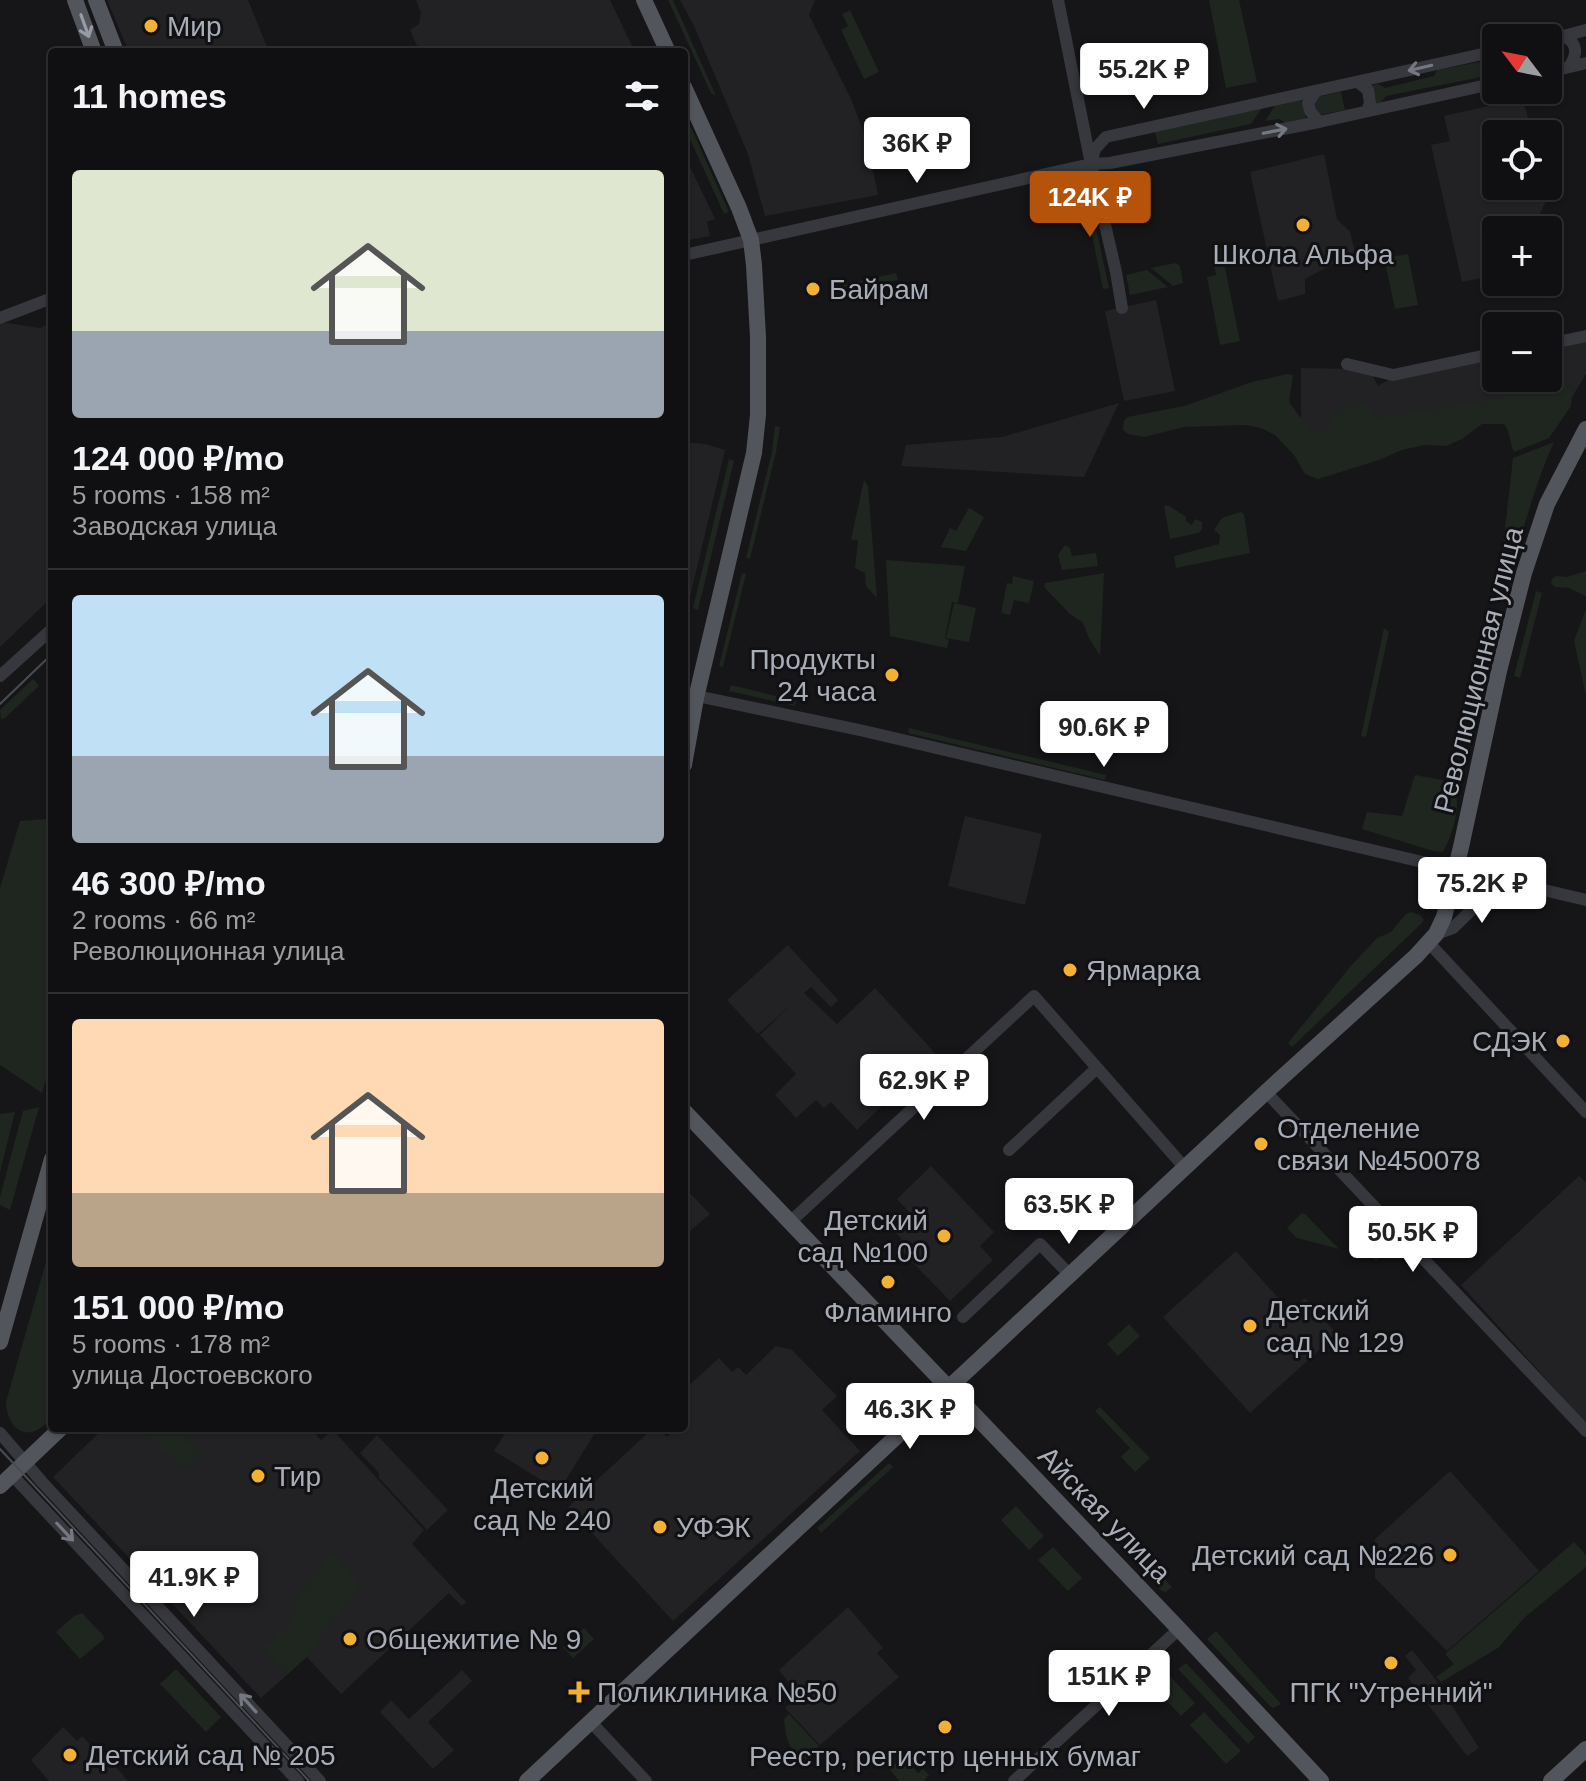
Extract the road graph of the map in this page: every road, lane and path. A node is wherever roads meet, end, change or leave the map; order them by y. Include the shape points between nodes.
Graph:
1 (75, 0) edge
2 (96, 0) edge
3 (644, 0) edge
4 (1058, 0) edge
5 (1586, 30) edge
6 (1564, 36) joint
7 (93, 48) edge
8 (109, 48) edge
9 (666, 48) edge
10 (1482, 54) edge
11 (1586, 63) edge
12 (1569, 67) junction
13 (1562, 69) edge
14 (1358, 82) junction
15 (1482, 86) edge
16 (1316, 91) junction
17 (688, 96) edge
18 (1367, 111) junction
19 (1319, 122) junction
20 (1084, 128) junction
21 (1136, 131) junction
22 (1106, 137) junction
23 (1145, 156) junction
24 (1091, 164) junction
25 (751, 240) junction
26 (688, 254) edge
27 (48, 300) edge
28 (1122, 308) dead end
29 (0, 318) edge
30 (1586, 336) edge
31 (1562, 341) edge
32 (1482, 356) edge
33 (1347, 364) dead end
34 (1586, 429) edge
35 (48, 633) edge
36 (0, 676) edge
37 (697, 696) junction
38 (688, 744) edge
39 (1457, 867) junction
40 (1503, 879) junction
41 (1586, 900) edge
42 (1433, 939) junction
43 (1097, 1068) junction
44 (1266, 1092) junction
45 (1586, 1112) edge
46 (688, 1115) edge
47 (1009, 1150) dead end
48 (1185, 1168) junction
49 (48, 1173) edge
50 (789, 1223) junction
51 (1070, 1275) junction
52 (963, 1317) dead end
53 (0, 1342) edge
54 (948, 1388) junction
55 (1586, 1431) edge
56 (57, 1432) edge
57 (0, 1433) edge
58 (25, 1462) junction
59 (6, 1481) edge
60 (1179, 1629) junction
61 (591, 1722) junction
62 (1586, 1749) edge
63 (298, 1781) edge
64 (320, 1781) edge
65 (527, 1781) edge
66 (646, 1781) edge
67 (1014, 1781) edge
68 (1321, 1781) edge
69 (1551, 1781) edge

1 -> 7 main road
2 - 8 main road
3 - 9 main road
4 - 20 street
5 - 6 street
6 - 12 street via 1576,48
10 -> 14 street
11 - 12 street
12 - 13 street
14 - 16 street
14 - 18 street via 1368,90
15 - 18 street
16 - 19 street via 1308,103
16 - 21 street
17 - 25 main road
18 - 19 street
23 -> 19 street
20 - 22 street
20 - 24 street
21 - 22 street
21 - 23 street via 1148,143
22 - 24 street
23 - 24 street
24 - 25 street
24 - 28 street
25 - 26 street
25 - 37 main road via 757,430
27 - 29 street
30 - 31 street
32 - 33 street via 1393,375
34 - 39 main road, Революционная улица via 1547,504 1524,573
35 - 36 street
37 - 38 main road
37 - 39 street
39 - 40 street
39 - 42 main road, Революционная улица
40 - 41 street
40 - 42 street via 1453,928
42 - 44 main road, Революционная улица
42 - 45 street
43 - 47 street
43 - 48 street
43 - 50 street via 1034,996
44 - 48 main road, Революционная улица
44 - 55 street
46 - 50 main road, Айская улица
48 - 51 main road, Революционная улица
49 - 53 main road
50 - 54 main road, Айская улица
51 - 52 street via 1040,1244
51 - 54 main road, Революционная улица
54 - 60 main road, Айская улица
54 - 61 main road, Революционная улица
56 - 58 main road
57 - 58 street
58 - 59 main road
64 -> 58 street
59 -> 63 street
60 - 67 street
60 - 68 main road, Айская улица
61 - 65 main road, Революционная улица
61 - 66 street
62 - 69 main road

